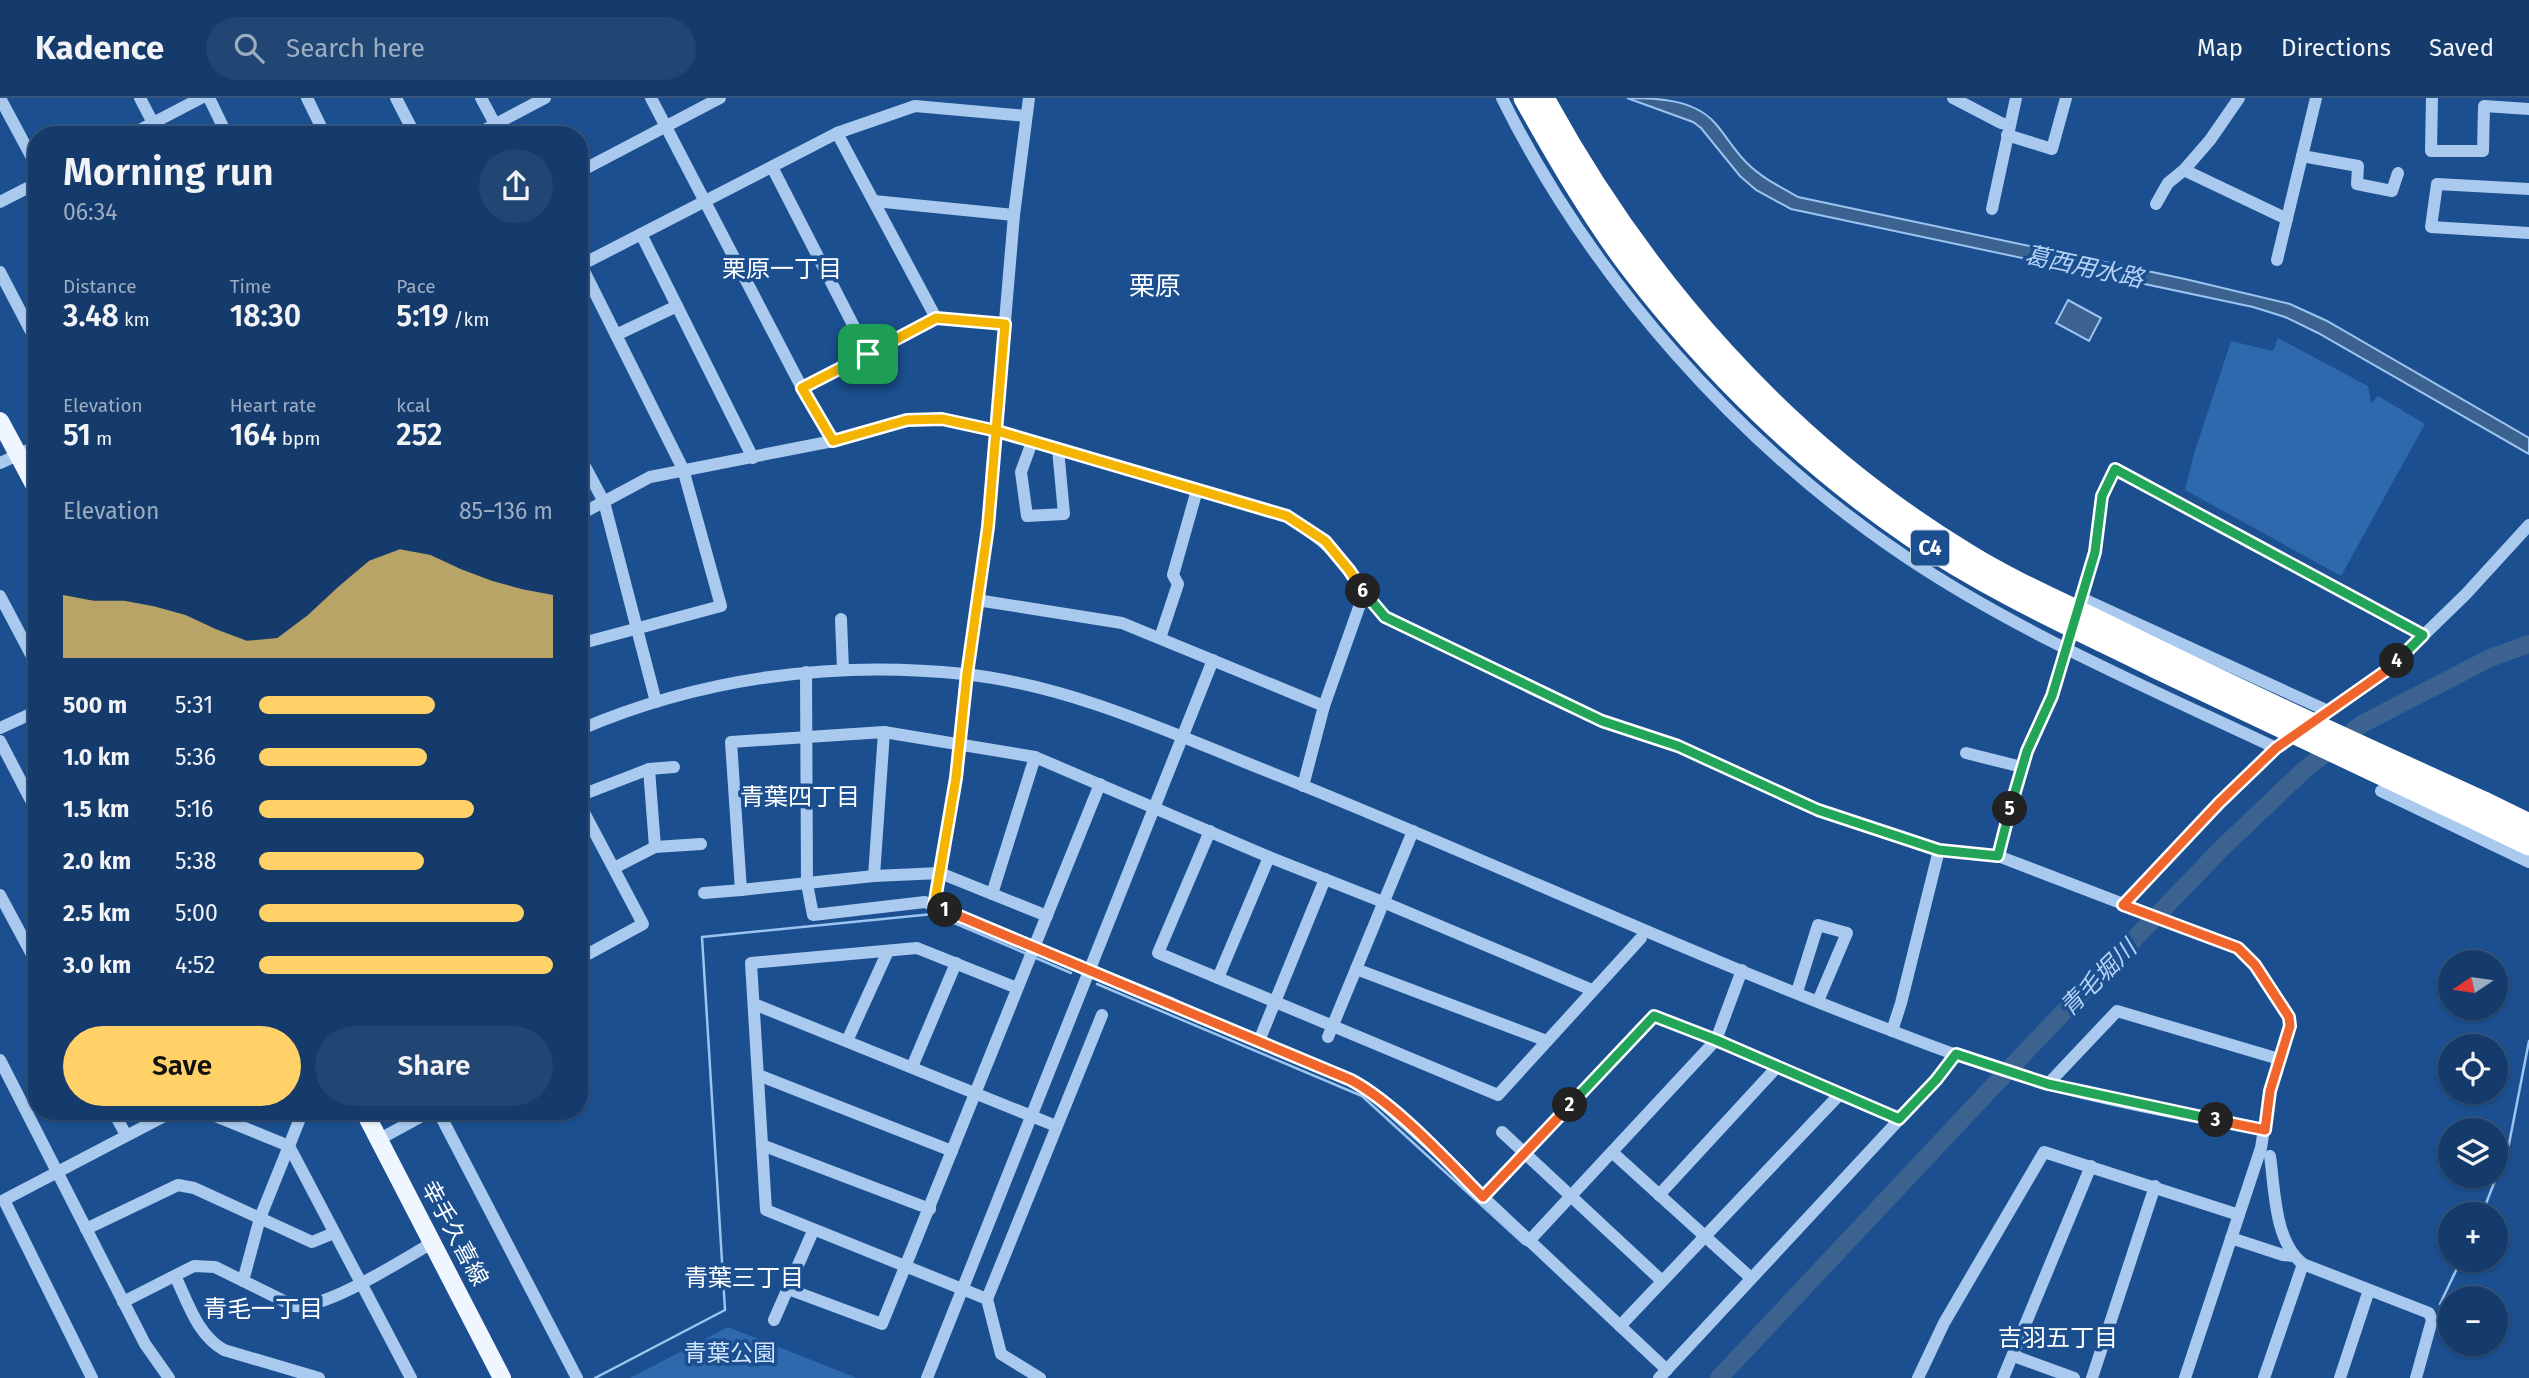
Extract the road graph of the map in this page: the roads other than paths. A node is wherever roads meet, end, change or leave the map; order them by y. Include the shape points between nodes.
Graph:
1 (0, 98) edge
2 (140, 98) edge
3 (201, 98) edge
4 (209, 98) edge
5 (307, 98) edge
6 (396, 98) edge
7 (481, 98) edge
8 (545, 98) edge
9 (651, 98) edge
10 (720, 98) edge
11 (1028, 98) edge
12 (1502, 98) edge
13 (1524, 98) edge
14 (1544, 98) edge
15 (1952, 98) edge
16 (2016, 98) edge
17 (2066, 98) edge
18 (2239, 98) edge
19 (2316, 98) edge
20 (2432, 98) edge
21 (913, 102) edge
22 (967, 104) edge
23 (2529, 109) edge
24 (1026, 116) junction
25 (153, 123) junction
26 (495, 124) junction
27 (147, 126) edge
28 (223, 126) edge
29 (321, 126) edge
30 (410, 126) edge
31 (491, 126) edge
32 (666, 126) junction
33 (2008, 130) junction
34 (837, 133) junction
35 (28, 150) edge
36 (2302, 156) junction
37 (588, 167) edge
38 (772, 167) junction
39 (2184, 170) junction
40 (2398, 173) dead end
41 (28, 188) edge
42 (2529, 189) edge
43 (705, 201) junction
44 (874, 201) junction
45 (0, 202) edge
46 (2156, 204) dead end
47 (1992, 209) dead end
48 (1014, 215) junction
49 (2287, 219) junction
50 (2529, 233) edge
51 (641, 234) junction
52 (2277, 260) dead end
53 (588, 261) edge
54 (0, 272) edge
55 (588, 281) edge
56 (677, 306) junction
57 (936, 318) junction
58 (1005, 324) junction
59 (28, 326) edge
60 (616, 335) junction
61 (868, 354) junction
62 (802, 388) junction
63 (0, 421) edge
64 (997, 431) junction
65 (833, 441) junction
66 (1032, 442) junction
67 (1058, 449) junction
68 (28, 450) edge
69 (18, 455) junction
70 (753, 458) junction
71 (0, 463) edge
72 (683, 469) junction
73 (28, 473) edge
74 (588, 481) edge
75 (1197, 490) junction
76 (604, 502) junction
77 (588, 510) edge
78 (2529, 524) edge
79 (1364, 593) junction
80 (0, 596) edge
81 (2081, 598) junction
82 (977, 600) junction
83 (841, 619) dead end
84 (637, 628) junction
85 (2423, 635) junction
86 (1160, 638) junction
87 (588, 642) edge
88 (2066, 648) junction
89 (28, 649) edge
90 (1213, 660) junction
91 (843, 670) junction
92 (806, 672) junction
93 (967, 674) junction
94 (656, 702) junction
95 (1324, 706) junction
96 (2328, 711) junction
97 (28, 715) edge
98 (588, 727) edge
99 (0, 728) edge
100 (884, 732) junction
101 (807, 737) junction
102 (1182, 738) junction
103 (0, 741) edge
104 (960, 743) junction
105 (2276, 748) junction
106 (1966, 753) dead end
107 (1035, 757) junction
108 (674, 767) dead end
109 (2022, 767) junction
110 (649, 769) junction
111 (1100, 784) junction
112 (1303, 786) junction
113 (2381, 791) dead end
114 (588, 793) edge
115 (28, 795) edge
116 (1155, 807) junction
117 (588, 820) edge
118 (2529, 824) edge
119 (1210, 831) junction
120 (1413, 831) junction
121 (701, 844) dead end
122 (2529, 845) edge
123 (655, 846) junction
124 (1939, 850) junction
125 (1998, 856) junction
126 (1269, 857) junction
127 (2529, 862) edge
128 (614, 868) junction
129 (940, 873) junction
130 (874, 876) junction
131 (1325, 879) junction
132 (807, 884) junction
133 (741, 890) junction
134 (704, 893) dead end
135 (992, 894) junction
136 (0, 895) edge
137 (1383, 902) junction
138 (934, 906) junction
139 (2125, 906) junction
140 (1047, 916) junction
141 (0, 927) edge
142 (16, 927) junction
143 (1641, 938) dead end
144 (28, 947) edge
145 (1035, 948) junction
146 (888, 951) junction
147 (588, 953) edge
148 (956, 963) junction
149 (1356, 969) junction
150 (1089, 970) junction
151 (1742, 970) junction
152 (1218, 978) junction
153 (1017, 988) junction
154 (1592, 990) junction
155 (1797, 992) junction
156 (1818, 1001) junction
157 (1276, 1002) junction
158 (754, 1004) junction
159 (1102, 1015) dead end
160 (1330, 1031) junction
161 (1892, 1031) junction
162 (1716, 1040) junction
163 (847, 1041) junction
164 (1259, 1041) junction
165 (1547, 1041) junction
166 (1956, 1054) junction
167 (2279, 1059) junction
168 (0, 1060) edge
169 (912, 1067) junction
170 (1777, 1067) junction
171 (758, 1075) junction
172 (2044, 1083) junction
173 (6, 1086) edge
174 (975, 1093) junction
175 (1840, 1094) junction
176 (1031, 1116) junction
177 (1899, 1119) junction
178 (118, 1120) edge
179 (156, 1120) edge
180 (225, 1120) edge
181 (299, 1120) edge
182 (368, 1120) edge
183 (415, 1120) edge
184 (443, 1120) edge
185 (1056, 1126) junction
186 (2265, 1130) junction
187 (1502, 1132) dead end
188 (126, 1135) junction
189 (378, 1140) junction
190 (762, 1145) junction
191 (289, 1146) junction
192 (952, 1151) junction
193 (1612, 1152) junction
194 (1525, 1153) junction
195 (2270, 1156) dead end
196 (2091, 1166) junction
197 (57, 1172) junction
198 (2155, 1186) junction
199 (1659, 1195) junction
200 (1571, 1196) junction
201 (1483, 1197) junction
202 (929, 1209) junction
203 (2239, 1215) junction
204 (260, 1218) junction
205 (86, 1229) junction
206 (813, 1231) junction
207 (334, 1233) junction
208 (1705, 1236) junction
209 (2231, 1238) junction
210 (1530, 1241) junction
211 (432, 1243) junction
212 (2298, 1260) junction
213 (906, 1266) junction
214 (175, 1276) junction
215 (1751, 1278) junction
216 (243, 1281) junction
217 (1662, 1281) junction
218 (360, 1282) junction
219 (788, 1289) junction
220 (962, 1289) junction
221 (2369, 1290) junction
222 (987, 1299) junction
223 (123, 1302) junction
224 (774, 1320) dead end
225 (1620, 1326) junction
226 (2014, 1356) junction
227 (284, 1373) edge
228 (1663, 1374) edge
229 (92, 1378) edge
230 (169, 1378) edge
231 (319, 1378) edge
232 (411, 1378) edge
233 (502, 1378) edge
234 (577, 1378) edge
235 (927, 1378) edge
236 (1040, 1378) edge
237 (1918, 1378) edge
238 (2003, 1378) edge
239 (2074, 1378) edge
240 (2092, 1378) edge
241 (2185, 1378) edge
242 (2264, 1378) edge
243 (2340, 1378) edge
244 (2416, 1378) edge

1 - 35 street
2 - 25 street
3 - 25 street
4 - 28 street
5 - 29 street
6 - 30 street
7 - 26 street
8 - 26 street
9 - 32 street
10 - 32 street
11 - 24 street
12 - 88 street via 1603,265 1731,412 1795,471 1888,545 1953,587
13 - 122 highway, C4, bridge via 1578,191 1654,298 1767,420 1874,509 1960,567 2046,614
14 - 118 highway, C4, bridge via 1602,197 1684,307 1776,407 1883,497 2004,574
15 - 33 street
16 - 33 street
17 - 33 street via 2052,149
18 - 39 street
19 - 36 street
20 - 23 street via 2431,151 2483,150 2484,106
21 - 22 street
21 - 34 street
22 - 24 street
24 - 48 street
25 - 27 street
26 - 31 street
32 - 37 street
32 - 43 street
33 - 47 street
34 - 38 street
34 - 44 street
36 - 40 street via 2358,166 2357,184 2392,191
36 - 49 street
38 - 43 street
38 - 61 street
39 - 46 street via 2168,183
39 - 49 street
41 - 45 street
42 - 50 street via 2437,184 2431,227
43 - 51 street
43 - 62 street
44 - 48 street
44 - 57 street
48 - 58 street
49 - 52 street
51 - 53 street
51 - 56 street
54 - 59 street
55 - 60 street
56 - 60 street
56 - 70 street
57 - 58 street
57 - 61 street
58 - 64 street
60 - 72 street
61 - 62 street
62 - 65 street
63 - 69 main road
64 - 65 street via 942,419 907,420
64 - 66 street
64 - 82 street
65 - 70 street
66 - 67 street
66 - 67 street via 1021,472 1027,516 1065,513
67 - 75 street
68 - 69 street
69 - 71 street
69 - 73 main road
70 - 72 street
72 - 76 street via 650,477
72 - 84 street via 721,606
74 - 76 street
75 - 79 street via 1287,516 1325,541
75 - 86 street via 1173,575 1178,584
76 - 77 street
76 - 84 street
78 - 85 street
79 - 95 street
79 - 124 street via 1385,617 1602,721 1678,746 1818,810
80 - 89 street
81 - 85 street via 2095,552 2102,496 2115,469
81 - 88 street
81 - 96 street
82 - 86 street via 1122,623
82 - 93 street
83 - 91 street
84 - 87 street
84 - 94 street
85 - 96 street via 2390,668
86 - 90 street
88 - 105 street
88 - 109 street via 2052,696
90 - 95 street
90 - 102 street
91 - 92 street
91 - 93 street
92 - 94 street via 724,684
92 - 101 street
93 - 102 street via 1057,692
93 - 104 street
94 - 98 street
95 - 112 street
96 - 105 street
97 - 99 street
100 - 101 street
100 - 104 street
100 - 130 street
101 - 132 street
101 - 133 street via 731,742
102 - 112 street
102 - 116 street
103 - 115 street
104 - 107 street
104 - 129 street
105 - 139 street
106 - 109 street
107 - 111 street
107 - 135 street
108 - 110 street
109 - 125 street
110 - 114 street
110 - 123 street
111 - 116 street
111 - 140 street
112 - 120 street
113 - 127 street
116 - 119 street
116 - 150 street
117 - 128 street
119 - 126 street
119 - 152 street via 1158,953
120 - 137 street
120 - 151 street
121 - 123 street
123 - 128 street
124 - 125 street
124 - 161 street
125 - 139 street
126 - 131 street
126 - 152 street
128 - 147 street via 643,924
129 - 130 street
129 - 135 street
129 - 138 street
130 - 132 street
131 - 137 street
131 - 157 street
132 - 133 street
132 - 138 street via 813,915 925,902
133 - 134 street
135 - 140 street
136 - 142 street
137 - 149 street
137 - 154 street
138 - 145 street
139 - 167 street via 2238,948 2255,965 2289,1017
140 - 145 street
141 - 142 street
142 - 144 street
143 - 154 street
145 - 150 street
145 - 153 street
146 - 148 street via 917,948
146 - 158 street via 751,962
146 - 163 street
148 - 153 street
148 - 169 street
149 - 160 street
149 - 165 street
150 - 164 street
150 - 176 street
151 - 155 street
151 - 162 street
152 - 157 street
153 - 174 street
154 - 165 street
155 - 156 street
155 - 156 street via 1818,925 1847,933
156 - 161 street
157 - 160 street
157 - 164 street
158 - 163 street
158 - 171 street
159 - 185 street
160 - 165 street via 1498,1095
161 - 166 street
162 - 170 street
162 - 193 street
162 - 194 street via 1654,1016
163 - 169 street
164 - 201 street via 1365,1087
166 - 172 street
166 - 177 street
167 - 172 street via 2117,1011
167 - 186 street
168 - 173 street
169 - 174 street
170 - 175 street
170 - 199 street
171 - 190 street
171 - 192 street
172 - 186 street
173 - 197 street
174 - 176 street
174 - 192 street
175 - 177 street
175 - 208 street
176 - 185 street
176 - 220 street
177 - 215 street
178 - 188 street
179 - 188 street
180 - 191 street
181 - 191 street
182 - 189 main road, 幸手久喜線
183 - 189 street
184 - 234 street
185 - 222 street
186 - 203 street
187 - 194 street
188 - 197 street
189 - 211 main road, 幸手久喜線
190 - 202 street
190 - 206 street via 766,1210
191 - 204 street
191 - 207 street
192 - 202 street
193 - 199 street
193 - 200 street
194 - 200 street
194 - 201 street
195 - 212 street via 2278,1217
196 - 198 street
196 - 226 street
196 - 237 street via 2044,1152 1944,1323
197 - 205 street
197 - 229 street via 4,1200
198 - 203 street
198 - 240 street
199 - 208 street
200 - 210 street
200 - 217 street
201 - 210 street
202 - 213 street
203 - 209 street
204 - 205 street via 178,1185
204 - 207 street via 312,1242
204 - 216 street
205 - 223 street
206 - 213 street
206 - 219 street
207 - 218 street
208 - 215 street
208 - 217 street
209 - 212 street
209 - 241 street
210 - 225 street
211 - 218 street
211 - 233 main road, 幸手久喜線
212 - 221 street
212 - 242 street
213 - 219 street via 882,1324
213 - 220 street
214 - 216 street via 204,1265
214 - 223 street
214 - 227 street via 213,1344
215 - 228 street
216 - 218 street via 294,1306 306,1307
217 - 225 street
218 - 232 street
219 - 224 street
220 - 222 street
220 - 235 street
221 - 243 street
221 - 244 street via 2430,1313
222 - 236 street via 1001,1354
223 - 230 street via 154,1360
225 - 228 street
226 - 238 street
226 - 239 street
227 - 231 street

